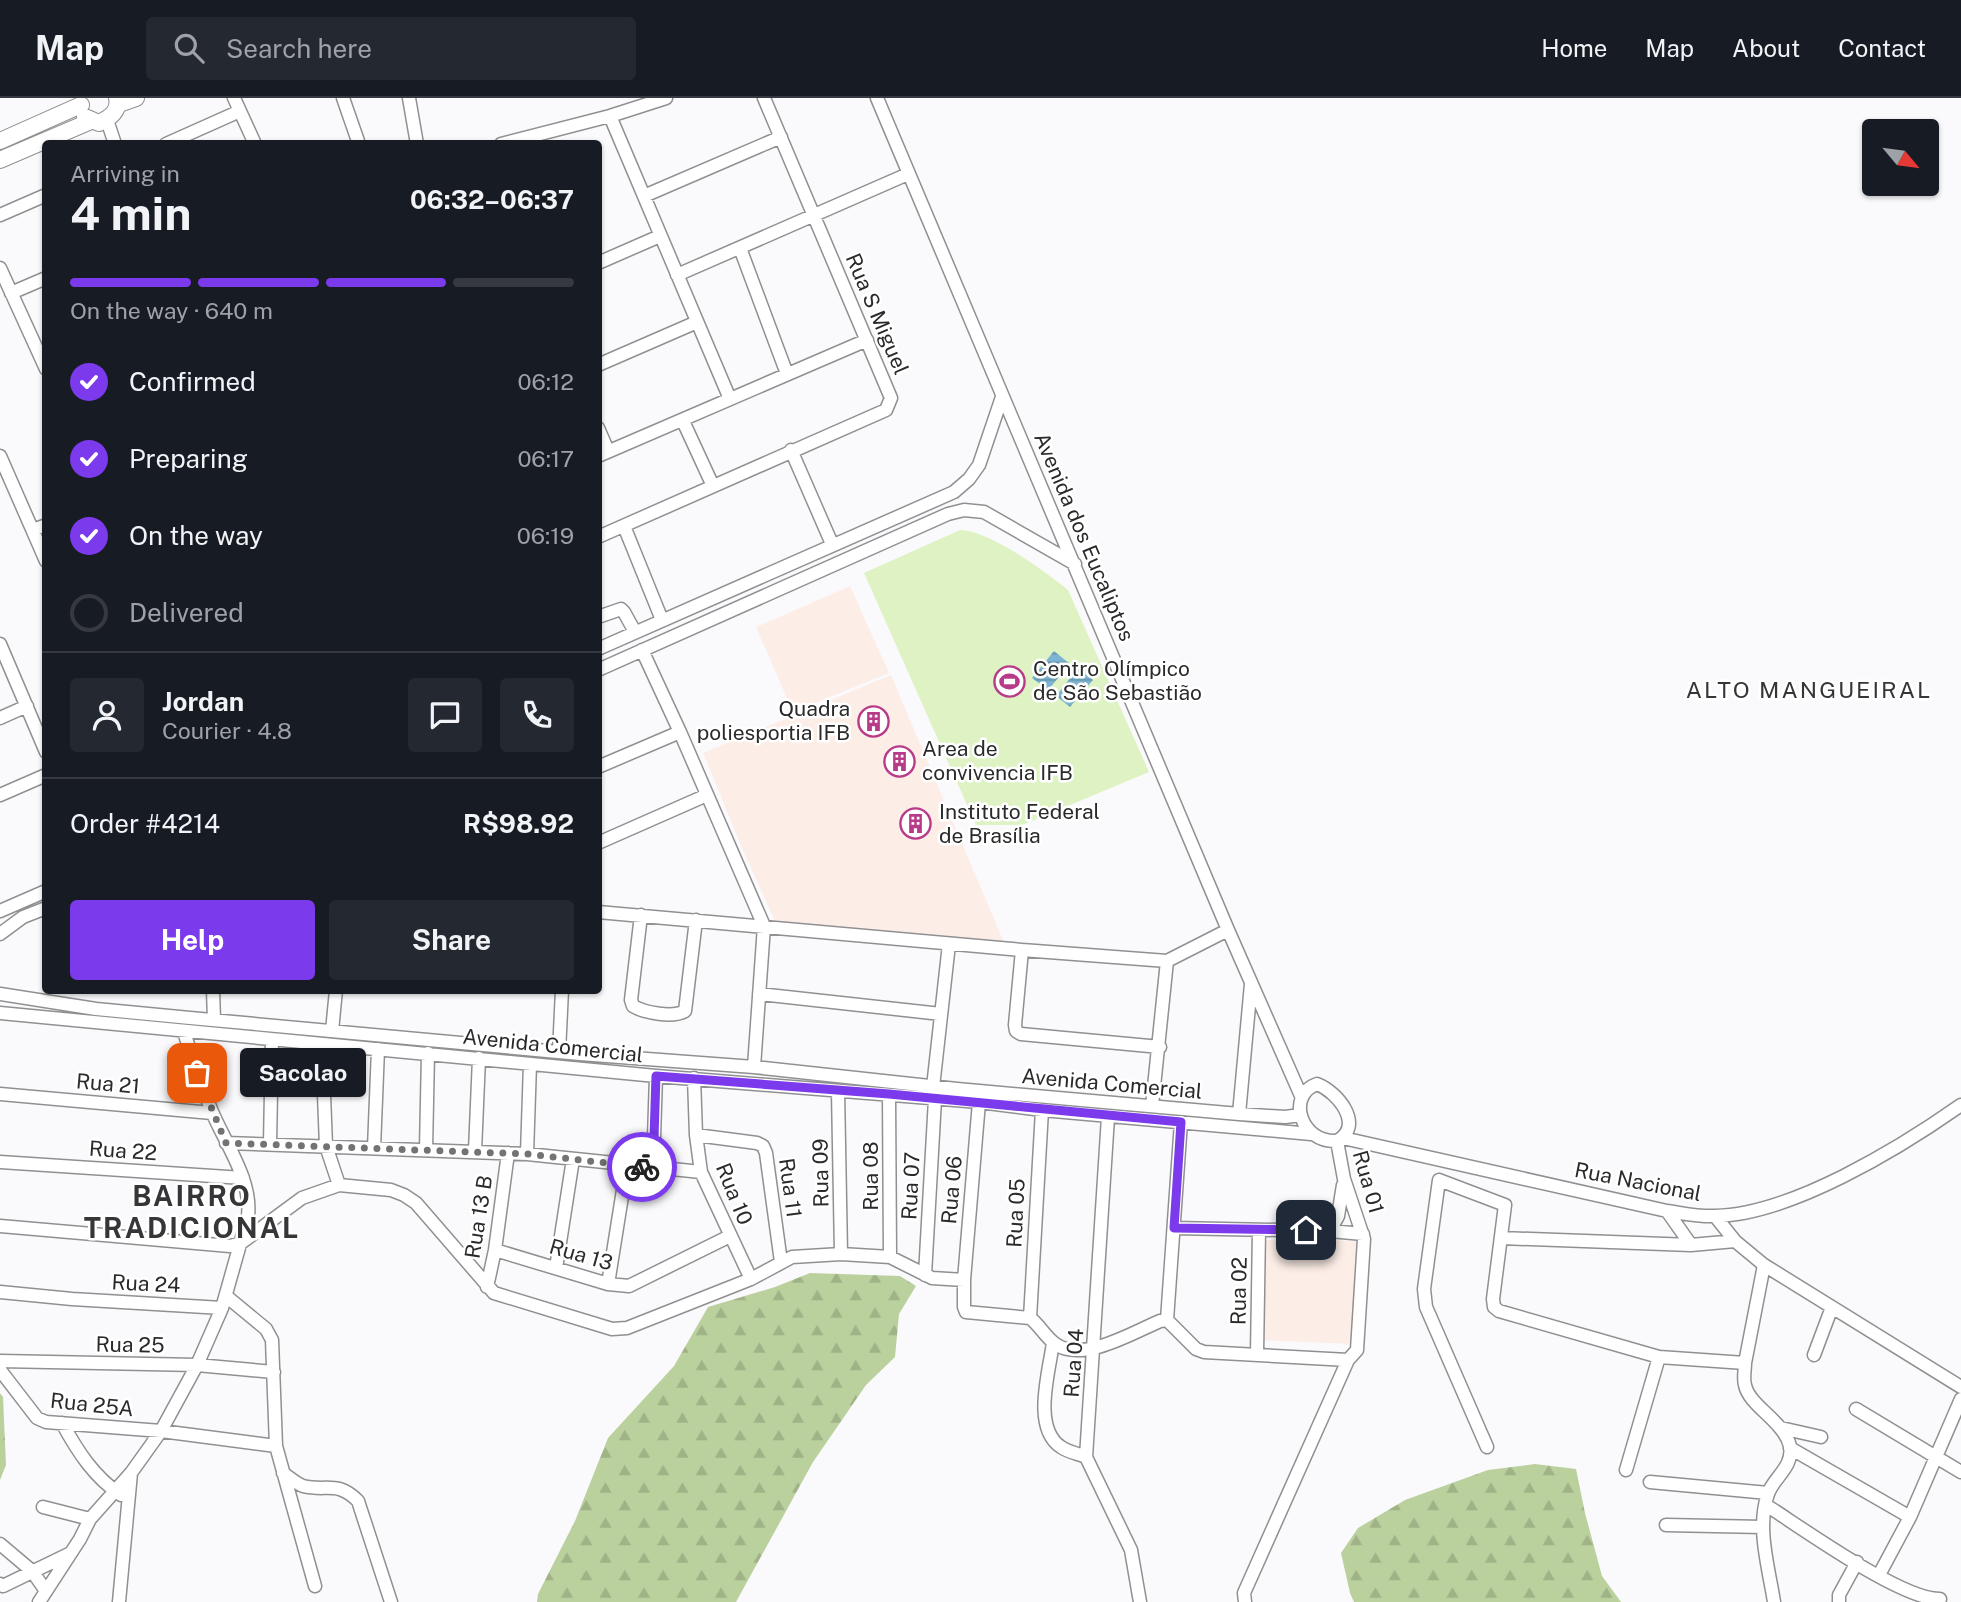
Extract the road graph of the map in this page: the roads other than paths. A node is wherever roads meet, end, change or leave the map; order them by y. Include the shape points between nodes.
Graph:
1 (136, 98) edge
2 (234, 98) edge
3 (344, 98) edge
4 (409, 98) edge
5 (666, 98) edge
6 (764, 98) edge
7 (877, 98) edge
8 (118, 101) edge
9 (83, 102) edge
10 (240, 111) junction
11 (610, 116) junction
12 (99, 120) junction
13 (781, 137) junction
14 (541, 139) edge
15 (50, 140) edge
16 (112, 140) edge
17 (176, 140) edge
18 (253, 140) edge
19 (358, 140) edge
20 (415, 140) edge
21 (0, 141) edge
22 (42, 143) edge
23 (0, 160) edge
24 (908, 174) junction
25 (42, 197) edge
26 (644, 197) junction
27 (0, 215) edge
28 (814, 215) junction
29 (660, 236) junction
30 (740, 248) junction
31 (602, 261) edge
32 (0, 268) edge
33 (677, 275) junction
34 (42, 280) edge
35 (11, 293) junction
36 (697, 322) junction
37 (867, 340) junction
38 (42, 359) edge
39 (602, 363) edge
40 (787, 374) junction
41 (1002, 397) junction
42 (730, 399) junction
43 (683, 421) junction
44 (791, 450) junction
45 (603, 454) edge
46 (2, 465) edge
47 (713, 486) junction
48 (908, 512) junction
49 (624, 526) junction
50 (42, 527) edge
51 (915, 527) junction
52 (33, 530) junction
53 (602, 535) edge
54 (832, 544) junction
55 (42, 551) edge
56 (1075, 564) junction
57 (602, 616) edge
58 (662, 620) junction
59 (640, 629) junction
60 (0, 644) edge
61 (655, 645) junction
62 (602, 647) edge
63 (642, 650) junction
64 (602, 668) edge
65 (27, 706) junction
66 (0, 718) edge
67 (680, 732) junction
68 (42, 742) edge
69 (602, 765) edge
70 (42, 777) edge
71 (0, 795) edge
72 (708, 795) junction
73 (602, 841) edge
74 (42, 893) edge
75 (42, 910) edge
76 (0, 911) edge
77 (602, 912) edge
78 (641, 915) junction
79 (696, 920) junction
80 (764, 926) junction
81 (1228, 930) junction
82 (0, 934) edge
83 (949, 944) junction
84 (1022, 950) junction
85 (1167, 961) junction
86 (1251, 980) junction
87 (0, 994) edge
88 (213, 994) edge
89 (336, 994) edge
90 (562, 994) edge
91 (759, 994) junction
92 (0, 1013) edge
93 (941, 1014) junction
94 (214, 1020) junction
95 (247, 1023) junction
96 (290, 1027) junction
97 (332, 1031) junction
98 (184, 1032) junction
99 (246, 1037) junction
100 (272, 1040) junction
101 (289, 1041) junction
102 (322, 1044) junction
103 (1160, 1047) junction
104 (378, 1049) junction
105 (559, 1052) junction
106 (428, 1053) junction
107 (506, 1054) junction
108 (580, 1054) junction
109 (479, 1058) junction
110 (530, 1064) junction
111 (754, 1067) junction
112 (1289, 1067) junction
113 (579, 1069) junction
114 (656, 1076) junction
115 (694, 1078) junction
116 (1317, 1084) junction
117 (908, 1090) junction
118 (838, 1091) junction
119 (934, 1093) junction
120 (0, 1094) edge
121 (889, 1094) junction
122 (957, 1095) junction
123 (1302, 1098) junction
124 (979, 1102) junction
125 (1961, 1105) edge
126 (1152, 1106) junction
127 (1042, 1110) junction
128 (212, 1112) junction
129 (1240, 1114) junction
130 (1301, 1115) junction
131 (1108, 1116) junction
132 (1181, 1122) junction
133 (1349, 1125) junction
134 (1311, 1134) junction
135 (696, 1135) junction
136 (1340, 1140) junction
137 (226, 1143) junction
138 (270, 1144) junction
139 (1368, 1144) junction
140 (326, 1146) junction
141 (374, 1147) junction
142 (426, 1149) junction
143 (475, 1151) junction
144 (508, 1153) junction
145 (527, 1154) junction
146 (573, 1159) junction
147 (0, 1162) edge
148 (626, 1165) junction
149 (653, 1168) junction
150 (701, 1172) junction
151 (243, 1178) junction
152 (1344, 1179) junction
153 (339, 1185) junction
154 (1667, 1211) junction
155 (1715, 1216) junction
156 (0, 1226) edge
157 (1174, 1228) junction
158 (1259, 1230) junction
159 (1329, 1231) junction
160 (1363, 1234) junction
161 (730, 1236) junction
162 (1501, 1238) junction
163 (1735, 1241) junction
164 (241, 1243) junction
165 (1691, 1245) junction
166 (495, 1250) junction
167 (841, 1254) junction
168 (890, 1257) junction
169 (781, 1262) junction
170 (1764, 1265) junction
171 (556, 1268) junction
172 (925, 1275) junction
173 (751, 1279) junction
174 (964, 1280) junction
175 (608, 1284) junction
176 (487, 1287) junction
177 (0, 1292) edge
178 (224, 1302) junction
179 (1832, 1307) junction
180 (1030, 1318) junction
181 (1167, 1320) junction
182 (1053, 1343) junction
183 (1095, 1349) junction
184 (1257, 1354) junction
185 (1814, 1354) dead end
186 (1659, 1357) junction
187 (1348, 1360) junction
188 (0, 1361) edge
189 (1745, 1363) junction
190 (197, 1366) junction
191 (0, 1370) edge
192 (274, 1372) junction
193 (1961, 1387) edge
194 (1961, 1399) edge
195 (1856, 1409) dead end
196 (62, 1423) junction
197 (1780, 1428) junction
198 (162, 1431) junction
199 (1821, 1437) dead end
200 (276, 1447) junction
201 (1487, 1447) dead end
202 (1790, 1448) junction
203 (1086, 1457) junction
204 (1936, 1457) junction
205 (1626, 1470) dead end
206 (1961, 1472) edge
207 (131, 1473) junction
208 (283, 1473) junction
209 (1650, 1482) dead end
210 (116, 1491) junction
211 (127, 1499) junction
212 (1767, 1499) junction
213 (43, 1507) dead end
214 (1910, 1517) junction
215 (90, 1519) junction
216 (1666, 1525) dead end
217 (1763, 1527) junction
218 (0, 1544) edge
219 (72, 1552) junction
220 (1857, 1562) junction
221 (32, 1571) junction
222 (1879, 1575) junction
223 (0, 1584) edge
224 (315, 1586) dead end
225 (43, 1596) edge
226 (1940, 1599) dead end
227 (119, 1602) edge
228 (391, 1602) edge
229 (1140, 1602) edge
230 (1245, 1602) edge
231 (1774, 1602) edge
232 (1839, 1602) edge

1 - 8 main road
2 - 10 street
3 - 19 street
4 - 20 street
5 - 11 street
6 - 13 street, Rua S Miguel
7 - 24 street, Avenida dos Eucaliptos
8 - 12 main road via 115,113
9 - 12 main road via 85,117
9 - 21 main road
10 - 17 street
10 - 18 street
11 - 14 street
11 - 26 street
12 - 15 main road
12 - 16 street
13 - 26 street
13 - 28 street, Rua S Miguel
22 - 23 main road
24 - 28 street
24 - 41 street, Avenida dos Eucaliptos
25 - 27 street
26 - 29 street
28 - 30 street
28 - 37 street, Rua S Miguel
29 - 31 street
29 - 33 street
30 - 33 street
30 - 40 street
32 - 35 street
33 - 36 street
34 - 35 street
35 - 38 street
36 - 39 street
36 - 42 street
37 - 40 street
37 - 44 street, Rua S Miguel via 891,398 886,410
40 - 42 street
41 - 48 street via 970,479 954,492
41 - 56 street, Avenida dos Eucaliptos
42 - 43 street
43 - 45 street
43 - 47 street
44 - 47 street, Rua S Miguel
44 - 54 street
46 - 52 street
47 - 49 street, Rua S Miguel
48 - 51 street
48 - 54 street
49 - 53 street, Rua S Miguel
49 - 58 street
50 - 52 street
51 - 56 street via 956,512 984,512
51 - 61 street
52 - 55 street
54 - 58 street
56 - 81 street, Avenida dos Eucaliptos
57 - 59 street via 621,609
58 - 59 street
59 - 61 street
59 - 62 street
60 - 65 street
61 - 63 street
63 - 64 street
63 - 67 street
65 - 66 street
65 - 68 street
67 - 69 street
67 - 72 street
70 - 71 street
72 - 73 street
72 - 80 street
74 - 76 street
75 - 82 street
77 - 78 street
78 - 79 street
78 - 79 street via 631,1000 639,1010 659,1013 685,1011
79 - 80 street
80 - 83 street
80 - 91 street
81 - 85 street
81 - 86 street, Avenida dos Eucaliptos
83 - 84 street
83 - 93 street, Rua 07
84 - 85 street
84 - 103 street via 1016,1031
85 - 103 street
86 - 112 street, Avenida dos Eucaliptos
86 - 129 street
87 - 94 street, Avenida Comercial
88 - 94 street
89 - 97 street
90 - 105 street
91 - 93 street
91 - 111 street
92 - 98 street, Avenida Comercial
93 - 119 street, Rua 07
94 - 95 street, Avenida Comercial
95 - 96 street, Avenida Comercial
95 - 99 street
96 - 97 street, Avenida Comercial
96 - 101 street
97 - 107 street, Avenida Comercial
98 - 99 street, Avenida Comercial
98 - 128 street
99 - 100 street, Avenida Comercial
100 - 101 street, Avenida Comercial
100 - 138 street
101 - 102 street, Avenida Comercial
102 - 104 street, Avenida Comercial
102 - 140 street
103 - 126 street
104 - 106 street, Avenida Comercial
104 - 141 street
105 - 107 street, Avenida Comercial
105 - 108 street, Avenida Comercial
106 - 109 street, Avenida Comercial
106 - 142 street
107 - 109 street, Avenida Comercial
107 - 110 street, Avenida Comercial
108 - 111 street, Avenida Comercial
108 - 113 street
109 - 143 street
110 - 113 street, Avenida Comercial
110 - 145 street
111 - 117 street, Avenida Comercial
112 - 116 street
112 - 123 street, Avenida dos Eucaliptos
113 - 114 street, Avenida Comercial
114 - 115 street, Avenida Comercial
114 - 149 street
115 - 118 street, Avenida Comercial
115 - 135 street, Rua 10
116 - 123 street
116 - 133 street via 1338,1099
117 - 119 street, Avenida Comercial
117 - 121 street, Avenida Comercial
118 - 121 street, Avenida Comercial
118 - 167 street, Rua 09
119 - 122 street, Avenida Comercial
119 - 172 street, Rua 07
120 - 128 street, Rua 21
121 - 168 street, Rua 08
122 - 124 street, Avenida Comercial
122 - 126 street, Avenida Comercial
123 - 130 street
124 - 127 street, Avenida Comercial
124 - 174 street, Rua 06
125 - 155 street, Rua Nacional via 1811,1192
126 - 129 street, Avenida Comercial
127 - 131 street, Avenida Comercial
127 - 180 street, Rua 05
128 - 137 street
129 - 130 street, Avenida Comercial
130 - 134 street
131 - 132 street, Avenida Comercial
131 - 183 street, Rua 04
132 - 134 street, Avenida Comercial
132 - 157 street
133 - 136 street
133 - 139 street
134 - 136 street via 1326,1142
135 - 150 street, Rua 10
135 - 169 street, Rua 11 via 763,1146
136 - 139 street, Rua Nacional
136 - 152 street, Rua 01
137 - 138 street
137 - 151 street
138 - 140 street
139 - 154 street, Rua Nacional
140 - 141 street
140 - 153 street
141 - 142 street
142 - 143 street
143 - 144 street
144 - 145 street
144 - 166 street, Rua 13 B
145 - 146 street
146 - 148 street
146 - 171 street
147 - 151 street, Rua 22
148 - 149 street
148 - 175 street
149 - 150 street
150 - 161 street, Rua 10
151 - 164 street via 249,1207
152 - 159 street via 1338,1216
152 - 160 street, Rua 01
153 - 164 street via 302,1198
153 - 176 street via 391,1190 416,1203
154 - 155 street, Rua Nacional
154 - 165 street
155 - 163 street
156 - 164 street via 230,1246
157 - 158 street, Rua 01
157 - 181 street
158 - 159 street, Rua 01
158 - 184 street, Rua 02
159 - 160 street, Rua 01
160 - 187 street, Rua 01 via 1357,1350
161 - 173 street, Rua 10
161 - 175 street, Rua 13 via 641,1282
162 - 165 street
162 - 186 street via 1493,1299 1499,1311
162 - 201 street via 1505,1205 1439,1180 1424,1289 1426,1307
163 - 165 street
163 - 170 street
164 - 178 street
166 - 171 street, Rua 13
166 - 176 street, Rua 13 B
167 - 168 street
167 - 169 street
168 - 172 street
169 - 173 street
170 - 179 street
170 - 189 street
171 - 175 street, Rua 13
172 - 174 street
173 - 176 street via 626,1328 612,1329 504,1297
174 - 180 street, Rua 06 via 966,1312
177 - 178 street, Rua 24 via 72,1299
178 - 190 street
178 - 192 street via 266,1329 274,1346
179 - 185 street
179 - 193 street
180 - 182 street
181 - 183 street
181 - 184 street via 1196,1349
182 - 183 street via 1065,1349
182 - 203 street via 1045,1423 1061,1447
183 - 203 street, Rua 04
184 - 187 street
186 - 189 street
186 - 205 street
187 - 230 street, Rua 01 via 1244,1593
188 - 190 street, Rua 25
189 - 197 street via 1748,1393
190 - 192 street, Rua 25
190 - 198 street
191 - 196 street, Rua 25A via 37,1418
192 - 200 street
194 - 204 street
195 - 204 street
196 - 198 street, Rua 25A
196 - 210 street via 86,1462
197 - 199 street
197 - 202 street
198 - 200 street, Rua 25A
198 - 207 street
200 - 208 street
202 - 212 street via 1788,1463
202 - 214 street
203 - 229 street via 1131,1550
204 - 206 street
204 - 214 street
207 - 210 street
207 - 211 street
208 - 224 street
208 - 228 street via 303,1486 348,1491 358,1501
209 - 212 street
210 - 211 street
210 - 215 street
211 - 227 street
212 - 217 street
212 - 220 street
213 - 215 street
214 - 222 street
215 - 219 street
216 - 217 street
217 - 231 street
218 - 221 street
219 - 221 street
219 - 225 street
220 - 222 street
220 - 232 street
221 - 223 street
221 - 225 street
222 - 226 street via 1914,1595

